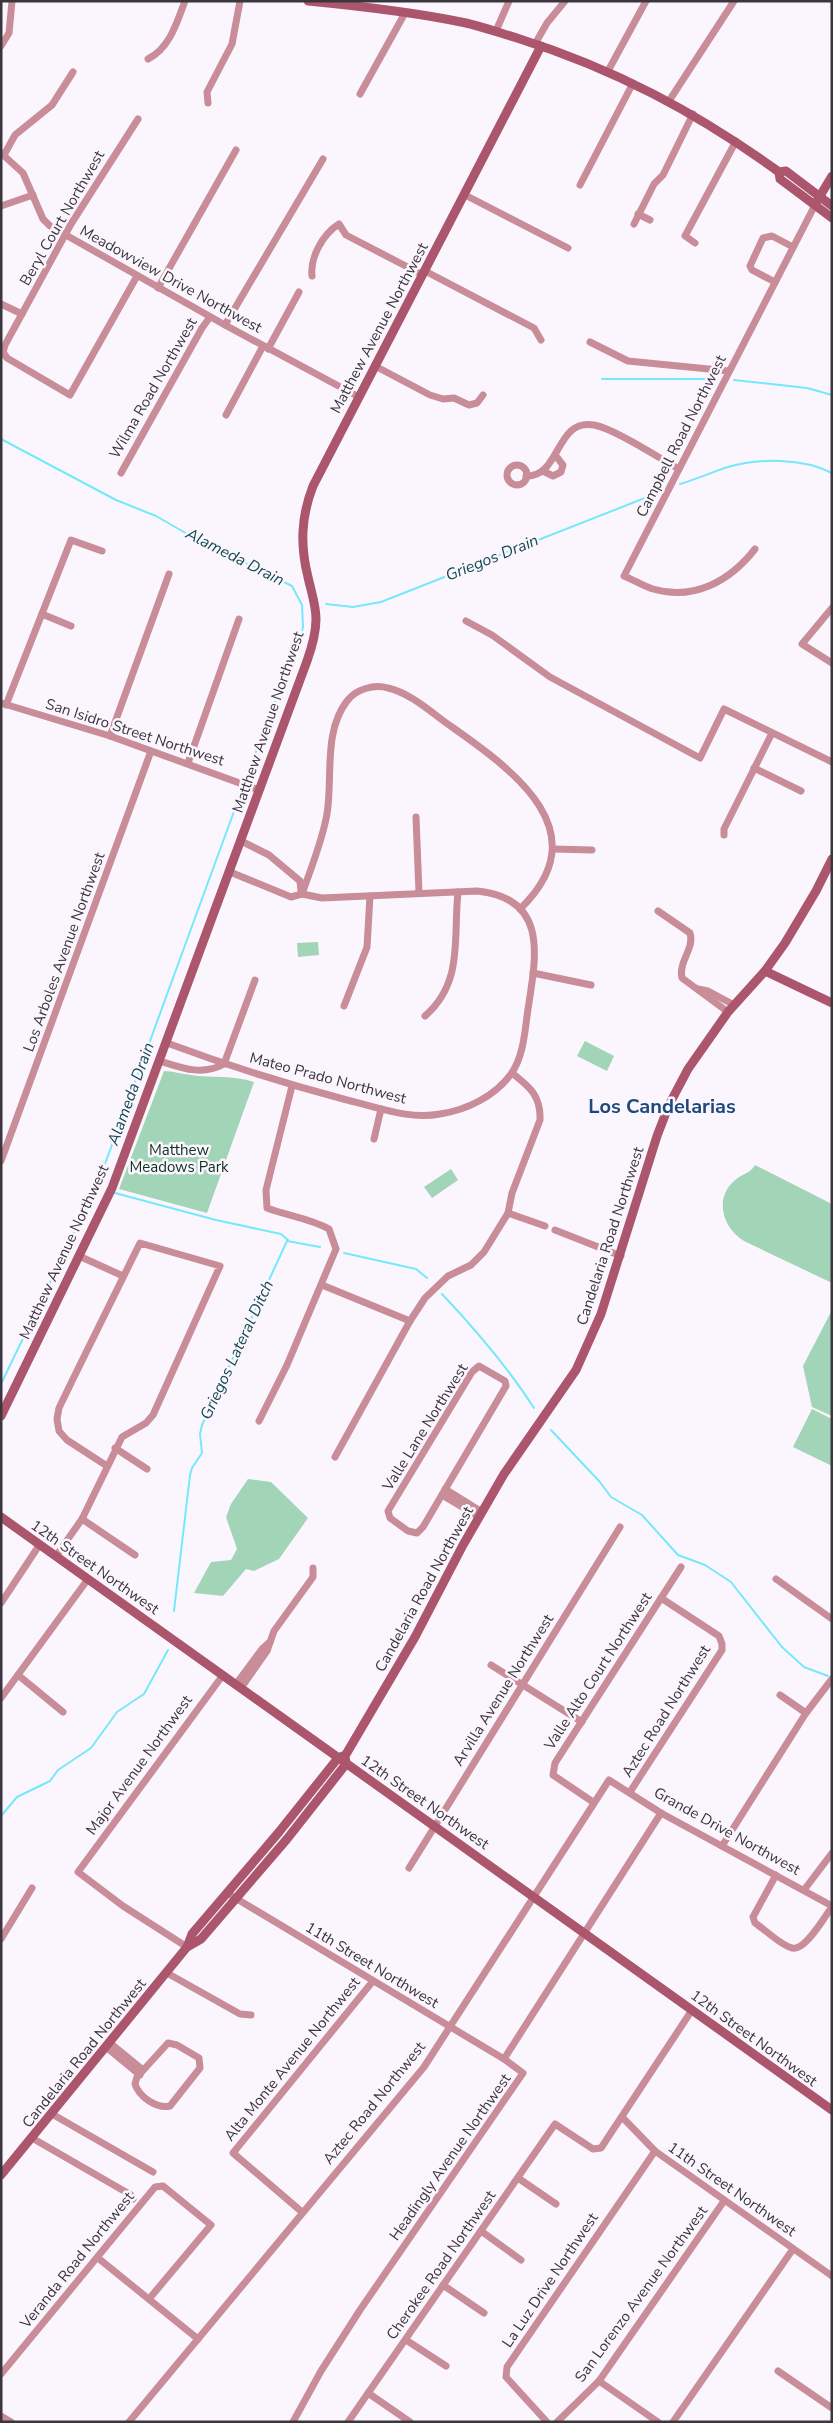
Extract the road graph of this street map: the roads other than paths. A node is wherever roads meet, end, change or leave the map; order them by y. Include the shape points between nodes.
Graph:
1 (12, 1) edge
2 (185, 1) edge
3 (240, 1) edge
4 (308, 1) edge
5 (509, 1) edge
6 (565, 1) edge
7 (646, 1) edge
8 (734, 1) edge
9 (346, 3) edge
10 (405, 13) junction
11 (496, 31) junction
12 (538, 45) junction
13 (1, 46) edge
14 (148, 59) dead end
15 (608, 71) junction
16 (73, 72) dead end
17 (633, 83) junction
18 (360, 94) dead end
19 (669, 101) junction
20 (208, 102) dead end
21 (693, 114) junction
22 (138, 119) dead end
23 (736, 141) junction
24 (236, 150) dead end
25 (2, 154) edge
26 (323, 159) dead end
27 (832, 176) edge
28 (580, 185) dead end
29 (33, 195) junction
30 (465, 196) junction
31 (817, 201) junction
32 (1, 206) edge
33 (832, 206) edge
34 (638, 214) junction
35 (832, 218) edge
36 (650, 220) dead end
37 (634, 224) dead end
38 (65, 235) junction
39 (695, 243) dead end
40 (793, 247) junction
41 (568, 248) dead end
42 (424, 273) junction
43 (137, 276) junction
44 (312, 276) dead end
45 (775, 282) junction
46 (158, 288) junction
47 (299, 292) dead end
48 (1, 304) edge
49 (22, 314) junction
50 (210, 317) junction
51 (225, 326) junction
52 (541, 340) dead end
53 (590, 342) dead end
54 (265, 348) junction
55 (375, 366) junction
56 (729, 372) junction
57 (483, 395) dead end
58 (359, 397) junction
59 (226, 415) dead end
60 (555, 455) junction
61 (680, 469) junction
62 (543, 471) junction
63 (120, 473) dead end
64 (526, 476) dead end
65 (755, 549) dead end
66 (102, 551) dead end
67 (169, 574) dead end
68 (832, 608) edge
69 (42, 614) junction
70 (239, 619) dead end
71 (466, 621) dead end
72 (71, 626) dead end
73 (832, 662) edge
74 (4, 704) edge
75 (772, 733) junction
76 (110, 736) junction
77 (151, 751) junction
78 (832, 762) edge
79 (188, 763) junction
80 (754, 768) junction
81 (259, 790) junction
82 (801, 791) dead end
83 (416, 817) dead end
84 (724, 835) dead end
85 (241, 841) junction
86 (553, 849) junction
87 (592, 850) dead end
88 (832, 859) edge
89 (230, 872) junction
90 (458, 892) junction
91 (420, 893) junction
92 (302, 894) junction
93 (370, 896) junction
94 (520, 909) junction
95 (658, 911) dead end
96 (765, 971) junction
97 (533, 973) junction
98 (255, 980) dead end
99 (591, 985) dead end
100 (832, 1003) edge
101 (344, 1006) dead end
102 (731, 1008) junction
103 (425, 1016) dead end
104 (167, 1043) junction
105 (160, 1061) junction
106 (224, 1064) junction
107 (512, 1073) junction
108 (292, 1086) junction
109 (381, 1109) junction
110 (374, 1139) dead end
111 (1, 1161) edge
112 (508, 1213) junction
113 (544, 1226) dead end
114 (554, 1230) dead end
115 (79, 1256) junction
116 (621, 1256) junction
117 (123, 1276) junction
118 (322, 1285) junction
119 (410, 1321) junction
120 (1, 1416) edge
121 (259, 1421) dead end
122 (115, 1448) junction
123 (335, 1457) dead end
124 (107, 1466) junction
125 (147, 1469) dead end
126 (444, 1492) junction
127 (480, 1515) junction
128 (1, 1517) edge
129 (82, 1519) junction
130 (620, 1527) dead end
131 (40, 1544) junction
132 (135, 1555) dead end
133 (56, 1556) junction
134 (681, 1567) dead end
135 (313, 1568) dead end
136 (88, 1579) junction
137 (776, 1579) dead end
138 (661, 1598) junction
139 (1, 1603) edge
140 (832, 1619) edge
141 (491, 1665) dead end
142 (223, 1674) junction
143 (18, 1675) junction
144 (832, 1679) edge
145 (522, 1684) junction
146 (238, 1686) junction
147 (780, 1695) dead end
148 (1, 1698) edge
149 (63, 1712) dead end
150 (806, 1713) junction
151 (582, 1722) junction
152 (343, 1759) junction
153 (609, 1780) joint
154 (630, 1792) junction
155 (593, 1802) junction
156 (660, 1813) junction
157 (435, 1826) junction
158 (722, 1846) junction
159 (832, 1853) edge
160 (409, 1868) dead end
161 (776, 1875) junction
162 (32, 1888) dead end
163 (804, 1890) junction
164 (227, 1893) junction
165 (533, 1896) junction
166 (236, 1898) junction
167 (832, 1906) edge
168 (583, 1933) junction
169 (1, 1939) edge
170 (187, 1947) junction
171 (167, 1973) junction
172 (373, 1982) junction
173 (692, 2010) junction
174 (251, 2014) dead end
175 (450, 2027) junction
176 (108, 2045) junction
177 (504, 2059) junction
178 (142, 2072) junction
179 (832, 2110) edge
180 (52, 2114) junction
181 (623, 2118) junction
182 (32, 2138) junction
183 (655, 2151) junction
184 (153, 2172) dead end
185 (1, 2175) edge
186 (518, 2178) junction
187 (134, 2199) dead end
188 (724, 2201) junction
189 (556, 2204) dead end
190 (302, 2212) junction
191 (481, 2232) junction
192 (793, 2249) junction
193 (98, 2258) junction
194 (521, 2260) dead end
195 (832, 2276) edge
196 (443, 2285) junction
197 (149, 2299) junction
198 (484, 2313) dead end
199 (198, 2339) junction
200 (406, 2340) junction
201 (446, 2366) dead end
202 (778, 2371) dead end
203 (1, 2374) edge
204 (599, 2381) junction
205 (368, 2392) junction
206 (832, 2408) edge
207 (1, 2416) edge
208 (11, 2422) edge
209 (129, 2422) edge
210 (293, 2422) edge
211 (348, 2422) edge
212 (410, 2422) edge
213 (547, 2422) edge
214 (557, 2422) edge
215 (658, 2422) edge
216 (673, 2422) edge

1 - 13 street via 9,32
2 - 14 street via 167,43
3 - 20 street via 232,44 207,92
4 - 9 main road
5 - 11 street
6 - 12 street, Matthew Avenue Northwest via 547,24
7 - 15 street
8 - 19 street
9 - 10 main road
10 - 11 main road
10 - 18 street
11 - 12 main road
12 - 15 main road
12 - 30 main road, Matthew Avenue Northwest
15 - 17 main road
16 - 25 street via 52,105 16,136
17 - 19 main road
17 - 28 street
19 - 21 main road
21 - 23 main road
21 - 34 street via 663,175 654,184
22 - 38 street, Beryl Court Northwest
23 - 31 main road via 779,172 780,179
23 - 39 street via 685,236
24 - 46 street
25 - 29 street, Meadowview Drive Northwest via 22,173
26 - 51 street
27 - 31 main road, Campbell Road Northwest
29 - 32 street
29 - 38 street, Meadowview Drive Northwest via 43,218
30 - 41 street
30 - 42 main road, Matthew Avenue Northwest
31 - 33 main road
31 - 35 main road
31 - 40 street, Campbell Road Northwest
34 - 36 street
34 - 37 street
38 - 43 street, Meadowview Drive Northwest
38 - 49 street, Beryl Court Northwest
40 - 45 street, Campbell Road Northwest
40 - 45 street via 772,236 763,238 759,245 750,266
42 - 44 street via 346,234 339,224 329,230 311,264
42 - 52 street via 534,328
42 - 55 main road, Matthew Avenue Northwest
43 - 46 street, Meadowview Drive Northwest
43 - 49 street, Beryl Court Northwest via 70,395 7,358 3,352
45 - 56 street, Campbell Road Northwest
46 - 50 street, Meadowview Drive Northwest
47 - 54 street
48 - 49 street
50 - 51 street, Meadowview Drive Northwest
50 - 63 street, Wilma Road Northwest
51 - 54 street, Meadowview Drive Northwest
53 - 56 street via 628,361
54 - 58 street, Meadowview Drive Northwest
54 - 59 street
55 - 57 street via 443,399 454,398 469,405
55 - 58 main road, Matthew Avenue Northwest
56 - 61 street, Campbell Road Northwest
58 - 81 main road, Matthew Avenue Northwest via 312,486 304,512 302,548 316,609 316,630
60 - 61 street via 567,433 581,426 594,425
60 - 62 street
60 - 62 street via 562,464 561,472 554,476
61 - 65 street, Campbell Road Northwest via 624,576 654,589 693,591 721,582 736,571
62 - 64 street
66 - 69 street via 71,540
67 - 76 street
68 - 73 street via 802,644
69 - 72 street
69 - 74 street
70 - 79 street
71 - 75 street via 550,677 700,758 724,709
74 - 76 street, San Isidro Street Northwest
75 - 78 street
75 - 80 street
76 - 77 street, San Isidro Street Northwest
77 - 79 street, San Isidro Street Northwest
77 - 111 street, Los Arboles Avenue Northwest
79 - 81 street, San Isidro Street Northwest
80 - 82 street
80 - 84 street
81 - 85 main road, Matthew Avenue Northwest
83 - 91 street
85 - 89 main road, Matthew Avenue Northwest
85 - 92 street via 269,855 300,881
86 - 87 street
86 - 92 street via 552,832 542,806 522,784 434,715 398,691 378,686 358,692 340,711 330,750 327,813
86 - 94 street via 542,885
88 - 96 main road, Candelaria Road Northwest via 785,943
89 - 92 street via 291,897
89 - 104 main road, Matthew Avenue Northwest
90 - 91 street
90 - 94 street via 490,892
90 - 103 street via 456,952 450,981 438,1005
91 - 93 street
92 - 93 street via 322,898
93 - 101 street via 366,947
94 - 97 street, Mateo Prado Northwest via 536,942
95 - 102 street via 690,933 692,939 681,968 685,982
96 - 100 main road
96 - 102 main road, Candelaria Road Northwest
97 - 99 street
97 - 107 street, Mateo Prado Northwest via 522,1044
98 - 106 street
102 - 116 main road, Candelaria Road Northwest via 688,1069 669,1105
104 - 105 main road, Matthew Avenue Northwest
104 - 106 street, Mateo Prado Northwest
105 - 106 street via 198,1071 213,1070
105 - 115 main road, Matthew Avenue Northwest via 112,1188
106 - 108 street, Mateo Prado Northwest
107 - 109 street, Mateo Prado Northwest via 493,1092 458,1110 428,1115
107 - 112 street via 534,1093 541,1108 540,1120 512,1193
108 - 109 street, Mateo Prado Northwest
108 - 118 street via 266,1190 267,1208 330,1229 336,1250
109 - 110 street
112 - 113 street
112 - 119 street via 484,1252 471,1265 448,1276 425,1298
114 - 116 street
115 - 117 street
115 - 120 main road, Matthew Avenue Northwest
116 - 127 main road, Candelaria Road Northwest via 601,1314 576,1370 550,1411 529,1435
117 - 122 street via 140,1243 220,1266 153,1416 122,1438
117 - 124 street via 59,1408 57,1419 59,1431 67,1440
118 - 119 street
118 - 121 street
119 - 123 street
122 - 124 street
122 - 125 street
124 - 129 street
126 - 126 street, Valle Lane Northwest via 506,1386 505,1381 484,1367 479,1366 472,1372 388,1511 390,1518 408,1531 417,1533
126 - 127 street
127 - 152 main road, Candelaria Road Northwest via 415,1637
128 - 131 main road, 12th Street Northwest
129 - 132 street
129 - 133 street
130 - 145 street, Arvilla Avenue Northwest
131 - 133 main road, 12th Street Northwest
131 - 139 street
133 - 136 main road, 12th Street Northwest
134 - 138 street, Valle Alto Court Northwest
135 - 146 street via 313,1577
136 - 142 main road, 12th Street Northwest
136 - 143 street
137 - 140 street
138 - 151 street, Valle Alto Court Northwest
138 - 154 street, Aztec Road Northwest via 719,1636 722,1644 717,1658
141 - 145 street
142 - 146 main road, 12th Street Northwest
142 - 170 street, Major Avenue Northwest via 78,1872 123,1906
143 - 148 street
143 - 149 street
144 - 150 street
145 - 151 street
145 - 157 street, Arvilla Avenue Northwest
146 - 152 main road, 12th Street Northwest
147 - 150 street
150 - 158 street
151 - 155 street, Valle Alto Court Northwest via 555,1763 553,1775
152 - 157 main road, 12th Street Northwest
152 - 164 main road, Candelaria Road Northwest
152 - 166 main road, Candelaria Road Northwest via 287,1839
153 - 154 street, Grande Drive Northwest
153 - 155 street, Aztec Road Northwest
154 - 156 street, Grande Drive Northwest
155 - 165 street, Aztec Road Northwest
156 - 158 street, Grande Drive Northwest
156 - 168 street, Headingly Avenue Northwest
157 - 160 street, Arvilla Avenue Northwest
157 - 165 main road, 12th Street Northwest
158 - 161 street, Grande Drive Northwest
159 - 163 street
161 - 163 street, Grande Drive Northwest
161 - 167 street via 753,1917 755,1923 791,1948 799,1948 806,1943
162 - 169 street
163 - 167 street, Grande Drive Northwest
164 - 166 street, 11th Street Northwest
164 - 170 main road, Candelaria Road Northwest via 192,1934
165 - 168 main road, 12th Street Northwest
165 - 175 street, Aztec Road Northwest
166 - 170 main road, Candelaria Road Northwest via 201,1939
166 - 172 street, 11th Street Northwest
168 - 173 main road, 12th Street Northwest
168 - 177 street, Headingly Avenue Northwest
170 - 171 main road, Candelaria Road Northwest
171 - 174 street via 240,2014
171 - 176 main road, Candelaria Road Northwest
172 - 175 street, 11th Street Northwest
172 - 190 street, Alta Monte Avenue Northwest via 233,2153
173 - 179 main road, 12th Street Northwest
173 - 181 street
175 - 177 street, 11th Street Northwest
175 - 190 street, Aztec Road Northwest via 424,2067
176 - 178 street
176 - 180 main road, Candelaria Road Northwest
177 - 210 street, Headingly Avenue Northwest via 521,2070 522,2077 360,2310
178 - 178 street via 135,2084 140,2095 160,2107 166,2107 198,2073 201,2063 199,2058 178,2045 168,2044
180 - 182 main road, Candelaria Road Northwest
180 - 184 street
181 - 183 street, 11th Street Northwest
181 - 186 street, Cherokee Road Northwest via 598,2150 555,2124
182 - 185 main road, Candelaria Road Northwest
182 - 187 street
183 - 188 street, 11th Street Northwest
183 - 213 street, La Luz Drive Northwest via 507,2367 506,2377
186 - 189 street
186 - 191 street, Cherokee Road Northwest
188 - 192 street, 11th Street Northwest
188 - 204 street, San Lorenzo Avenue Northwest
190 - 199 street, Aztec Road Northwest
191 - 194 street
191 - 196 street, Cherokee Road Northwest
192 - 195 street, 11th Street Northwest
192 - 216 street
193 - 197 street
193 - 197 street, Veranda Road Northwest via 155,2187 163,2186 211,2225
193 - 203 street, Veranda Road Northwest
196 - 198 street
196 - 200 street, Cherokee Road Northwest
197 - 199 street
199 - 209 street, Aztec Road Northwest
200 - 201 street
200 - 205 street, Cherokee Road Northwest
202 - 206 street
204 - 214 street, San Lorenzo Avenue Northwest
204 - 215 street
205 - 211 street, Cherokee Road Northwest
205 - 212 street
207 - 208 street

